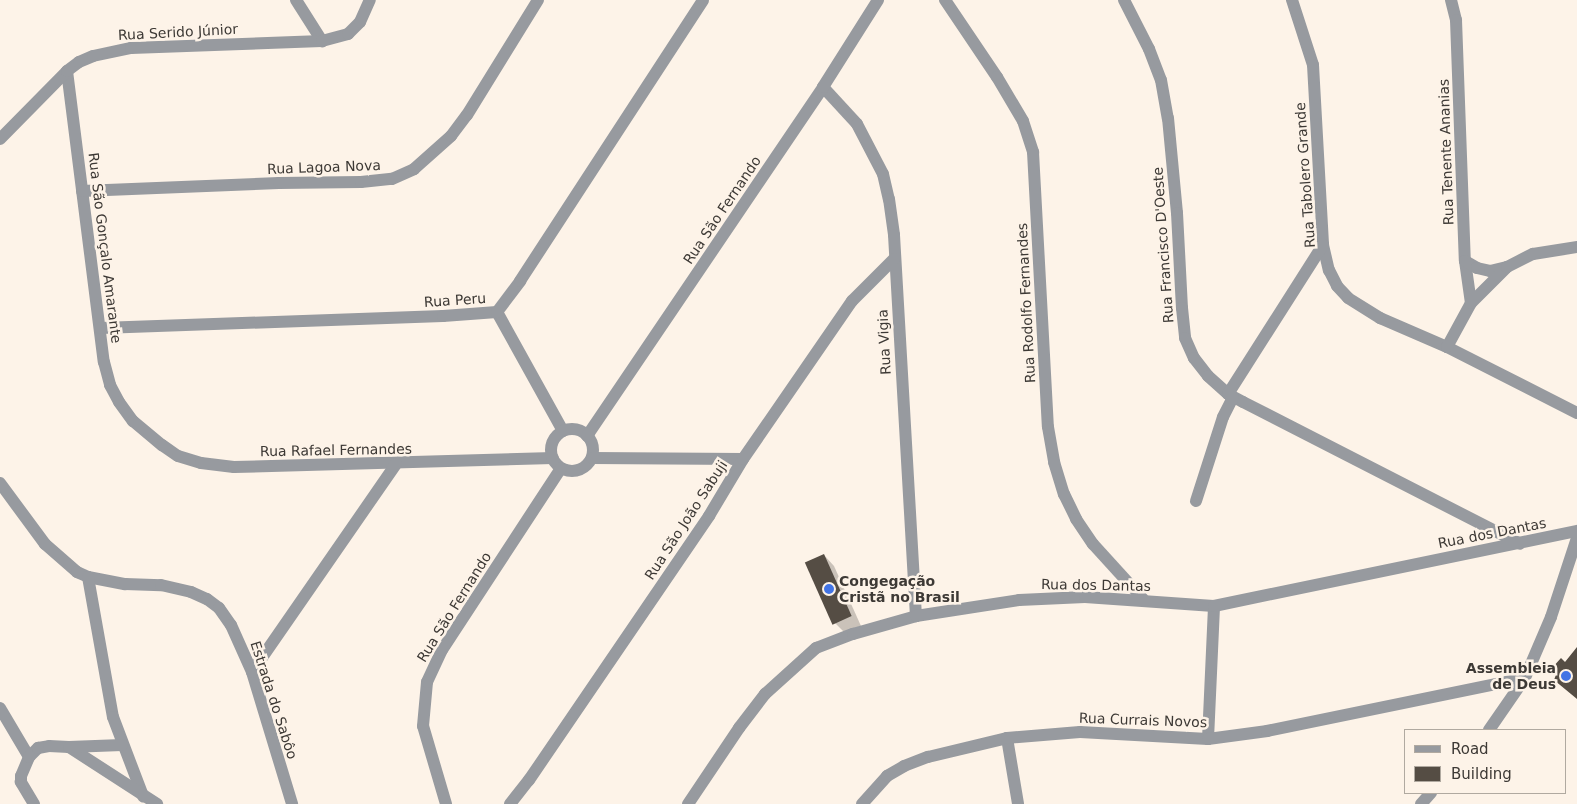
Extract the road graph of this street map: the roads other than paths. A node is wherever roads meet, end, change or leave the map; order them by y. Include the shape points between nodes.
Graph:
1 (296, 0) edge
2 (370, 0) edge
3 (538, 0) edge
4 (703, 0) edge
5 (878, 0) edge
6 (945, 0) edge
7 (1124, 0) edge
8 (1292, 0) edge
9 (1451, 0) edge
10 (322, 41) junction
11 (67, 71) junction
12 (823, 87) junction
13 (0, 139) edge
14 (82, 191) junction
15 (1323, 245) junction
16 (1577, 247) edge
17 (894, 259) junction
18 (1466, 261) junction
19 (1507, 267) junction
20 (1471, 303) junction
21 (497, 312) junction
22 (101, 328) junction
23 (1447, 347) junction
24 (1231, 395) junction
25 (1577, 413) edge
26 (133, 421) joint
27 (563, 431) junction
28 (587, 436) junction
29 (592, 458) junction
30 (742, 459) junction
31 (557, 463) junction
32 (396, 464) junction
33 (0, 483) edge
34 (1196, 501) dead end
35 (1577, 531) edge
36 (1577, 538) edge
37 (1520, 544) junction
38 (88, 577) junction
39 (1142, 599) junction
40 (1214, 606) junction
41 (916, 616) junction
42 (252, 672) junction
43 (1525, 678) junction
44 (0, 708) edge
45 (1490, 729) edge
46 (1007, 738) junction
47 (1208, 739) junction
48 (122, 744) junction
49 (68, 747) junction
50 (29, 757) junction
51 (1430, 794) edge
52 (143, 796) junction
53 (34, 804) edge
54 (157, 804) edge
55 (292, 804) edge
56 (446, 804) edge
57 (510, 804) edge
58 (688, 804) edge
59 (862, 804) edge
60 (1018, 804) edge
61 (1421, 804) edge

1 - 10 street
2 - 10 street, Rua Serido Júnior via 360,22 348,34
3 - 14 street, Rua Lagoa Nova via 467,115 450,136 414,169 392,179
4 - 21 street, Rua Peru
5 - 12 street, Rua São Fernando
6 - 39 street, Rua Rodolfo Fernandes via 1018,113 1033,152 1048,427 1054,462 1076,519 1093,544
7 - 24 street, Rua Francisco D'Oeste via 1149,49 1166,109 1185,338 1194,358 1208,376
8 - 15 street, Rua Tabolero Grande via 1313,65
9 - 18 street, Rua Tenente Ananias via 1458,53
10 - 11 street, Rua Serido Júnior via 121,49 78,62
11 - 13 street, Rua Serido Júnior
11 - 14 street, Rua São Gonçalo Amarante
12 - 17 street, Rua Vigia via 857,124 883,174 894,235
12 - 28 street, Rua São Fernando
14 - 22 street, Rua São Gonçalo Amarante
15 - 23 street, Rua Tabolero Grande via 1329,270 1348,298 1380,318
15 - 24 street
16 - 19 street via 1533,254
17 - 30 street, Rua São João Sabuji via 852,302
17 - 41 street, Rua Vigia
18 - 19 street via 1490,271
18 - 20 street, Rua Tenente Ananias
19 - 20 street
20 - 23 street
21 - 22 street, Rua Peru
21 - 27 street
22 - 26 street, Rua São Gonçalo Amarante via 110,385
23 - 25 street, Rua Tabolero Grande
24 - 34 street
24 - 37 street, Rua Francisco D'Oeste
26 - 32 street, Rua Rafael Fernandes via 178,456 201,464 234,467
27 - 28 street via 574,430
27 - 31 street via 552,445
28 - 29 street via 593,446
29 - 30 street
29 - 31 street via 578,470 566,470
30 - 57 street, Rua São João Sabuji via 709,516
31 - 32 street, Rua Rafael Fernandes
31 - 56 street, Rua São Fernando via 442,650 427,682 424,726
32 - 42 street
33 - 38 street, Estrada do Sabôo via 45,544 62,562
35 - 37 street, Rua dos Dantas
36 - 43 street via 1551,617
37 - 40 street, Rua dos Dantas
38 - 42 street, Estrada do Sabôo via 160,586 207,599 219,608 231,625
38 - 48 street via 105,678
39 - 40 street, Rua dos Dantas
39 - 41 street, Rua dos Dantas via 1019,600
40 - 47 street
41 - 58 street, Rua dos Dantas via 816,648 765,694
42 - 55 street, Estrada do Sabôo
43 - 45 street
43 - 47 street, Rua Currais Novos
44 - 50 street
46 - 47 street, Rua Currais Novos via 1080,732
46 - 59 street, Rua Currais Novos via 904,766 888,776
46 - 60 street
48 - 49 street
48 - 52 street
49 - 50 street via 38,748
49 - 52 street
50 - 53 street via 21,782
51 - 61 street
52 - 54 street

